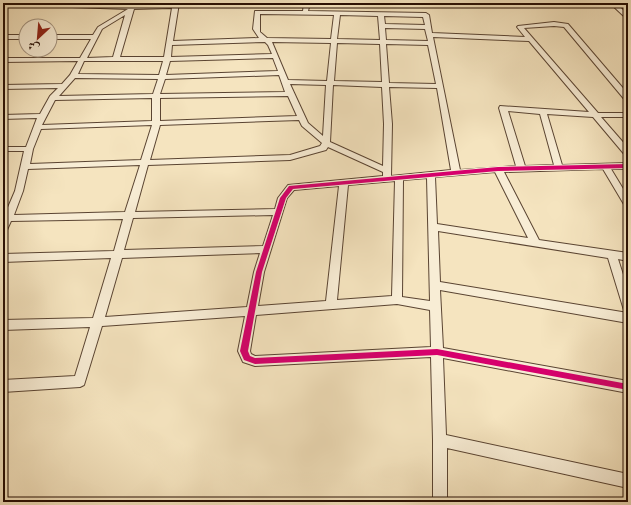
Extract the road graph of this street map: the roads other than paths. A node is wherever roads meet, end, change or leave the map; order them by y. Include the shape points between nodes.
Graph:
1 (16, 3) edge
2 (58, 3) edge
3 (307, 3) edge
4 (616, 3) edge
5 (176, 4) edge
6 (102, 5) edge
7 (130, 9) junction
8 (305, 13) junction
9 (336, 14) junction
10 (381, 14) junction
11 (628, 18) edge
12 (382, 26) junction
13 (428, 28) junction
14 (430, 35) junction
15 (58, 37) edge
16 (95, 37) junction
17 (3, 38) edge
18 (18, 38) edge
19 (530, 39) junction
20 (266, 40) junction
21 (334, 42) junction
22 (383, 42) junction
23 (170, 43) junction
24 (432, 43) junction
25 (275, 56) junction
26 (116, 59) junction
27 (167, 59) junction
28 (3, 60) edge
29 (81, 60) junction
30 (282, 73) junction
31 (73, 76) junction
32 (162, 77) junction
33 (285, 82) junction
34 (330, 83) junction
35 (386, 85) junction
36 (63, 86) junction
37 (440, 86) junction
38 (3, 87) edge
39 (290, 94) junction
40 (156, 97) junction
41 (53, 98) junction
42 (628, 98) edge
43 (543, 112) junction
44 (596, 115) junction
45 (628, 115) edge
46 (42, 116) junction
47 (3, 117) edge
48 (302, 118) junction
49 (156, 124) junction
50 (38, 127) junction
51 (326, 143) junction
52 (3, 149) edge
53 (29, 149) junction
54 (628, 153) edge
55 (145, 162) junction
56 (605, 166) junction
57 (628, 166) edge
58 (25, 167) junction
59 (521, 168) junction
60 (559, 168) junction
61 (498, 169) junction
62 (456, 173) junction
63 (387, 175) junction
64 (431, 176) junction
65 (399, 178) junction
66 (344, 182) junction
67 (628, 204) edge
68 (278, 212) junction
69 (130, 215) junction
70 (8, 218) junction
71 (433, 227) junction
72 (3, 230) edge
73 (535, 242) junction
74 (266, 249) junction
75 (119, 254) junction
76 (612, 254) junction
77 (628, 257) edge
78 (3, 258) edge
79 (435, 285) junction
80 (397, 300) junction
81 (331, 304) junction
82 (435, 306) junction
83 (628, 307) edge
84 (251, 312) junction
85 (628, 318) edge
86 (98, 322) junction
87 (3, 325) edge
88 (437, 352) junction
89 (3, 386) edge
90 (628, 387) edge
91 (440, 440) junction
92 (628, 481) edge
93 (440, 502) edge

1 - 2 street
2 - 6 street
3 - 8 street
4 - 11 street via 615,5
5 - 7 street
5 - 23 street
6 - 7 street
7 - 16 street via 100,28
7 - 26 street
8 - 9 street
8 - 20 street via 257,10 256,31 258,36
9 - 10 street
9 - 21 street
10 - 12 street
10 - 13 street via 426,15
12 - 13 street
12 - 22 street
13 - 14 street
14 - 19 street
14 - 24 street
15 - 16 street
16 - 29 street
17 - 18 street
19 - 42 street via 520,27 566,25
19 - 44 street
20 - 21 street
20 - 23 street
20 - 25 street via 271,44
21 - 22 street
21 - 34 street
22 - 24 street
22 - 35 street
23 - 27 street
24 - 37 street
25 - 27 street
25 - 30 street
26 - 27 street
26 - 29 street
27 - 32 street
28 - 29 street
29 - 31 street
30 - 32 street
30 - 33 street
31 - 32 street
31 - 36 street
32 - 40 street
33 - 34 street
33 - 39 street
34 - 35 street
34 - 51 street
35 - 37 street
35 - 63 street
36 - 38 street
36 - 41 street
37 - 62 street
39 - 40 street
39 - 48 street
40 - 41 street
40 - 49 street
41 - 46 street
43 - 44 street
43 - 59 street via 503,108
43 - 60 street
44 - 45 street
44 - 54 street
46 - 47 street
46 - 50 street
48 - 49 street
48 - 51 street
49 - 50 street
49 - 55 street
50 - 53 street
51 - 55 street via 323,148 290,157
51 - 63 street
52 - 53 street
53 - 58 street
55 - 58 street
55 - 69 street
56 - 57 street
56 - 60 street
56 - 67 street
58 - 70 street
59 - 60 street
59 - 61 street
61 - 62 street
61 - 73 street
62 - 64 street
63 - 65 street
63 - 66 street
64 - 65 street
64 - 71 street
65 - 80 street
66 - 68 street via 291,187 283,198
66 - 81 street
68 - 69 street
68 - 74 street
69 - 70 street
69 - 75 street
70 - 72 street
71 - 73 street
71 - 79 street
73 - 76 street
74 - 75 street
74 - 84 street
75 - 78 street
75 - 86 street
76 - 77 street
76 - 83 street
79 - 82 street
79 - 85 street
80 - 81 street
80 - 82 street
81 - 84 street
82 - 88 street
84 - 86 street
84 - 88 street via 244,351 247,358 255,361
86 - 87 street
86 - 89 street via 80,381
88 - 90 street
88 - 91 street
91 - 92 street
91 - 93 street

